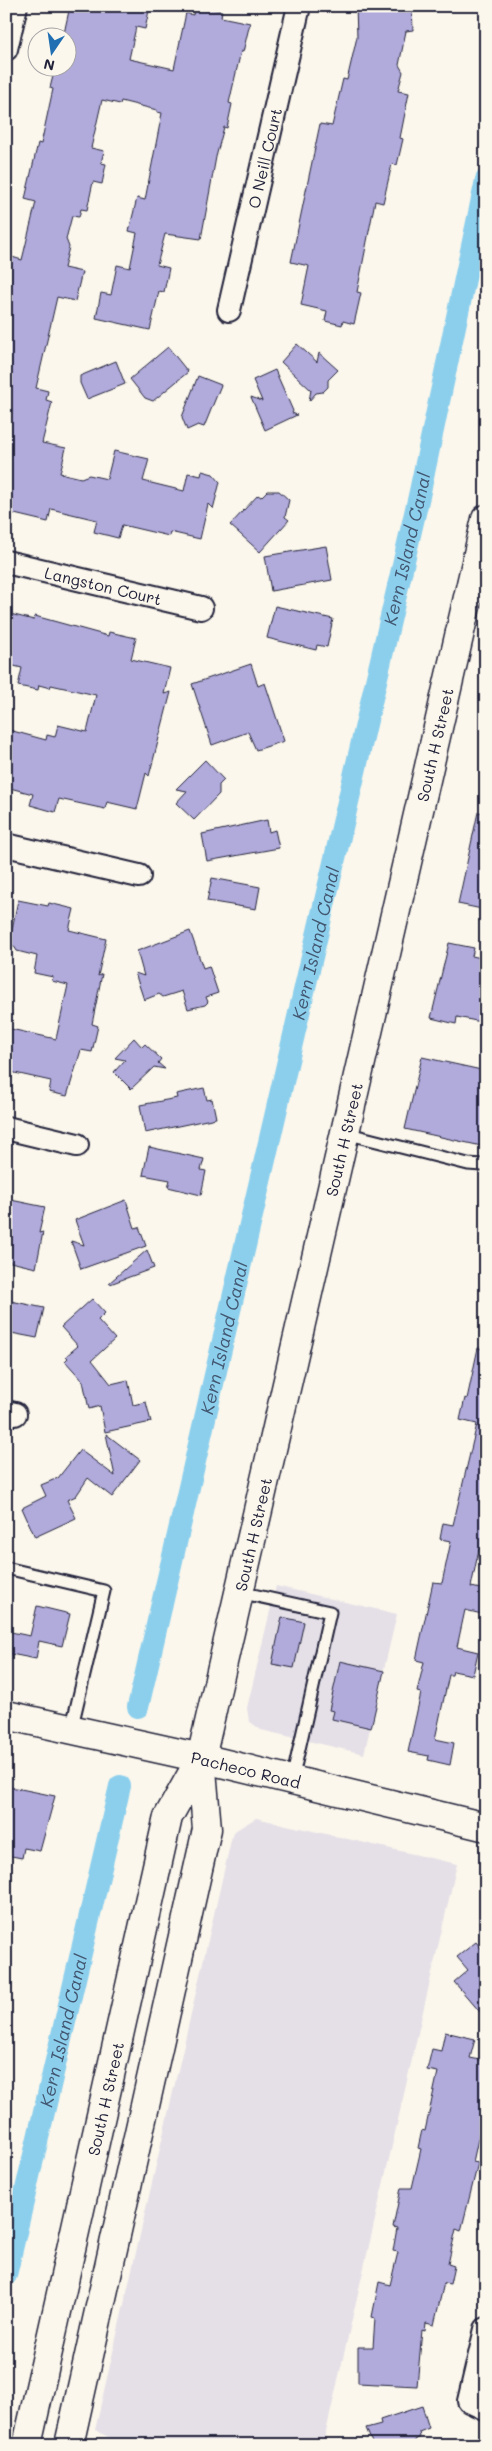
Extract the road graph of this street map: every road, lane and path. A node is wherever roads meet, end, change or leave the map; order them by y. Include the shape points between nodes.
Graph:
1 (16, 6) edge
2 (300, 6) edge
3 (6, 49) edge
4 (229, 310) dead end
5 (485, 527) edge
6 (6, 562) edge
7 (202, 608) dead end
8 (6, 845) edge
9 (140, 876) dead end
10 (6, 1128) edge
11 (345, 1133) junction
12 (77, 1145) dead end
13 (486, 1163) edge
14 (6, 1568) edge
15 (239, 1592) junction
16 (6, 1715) edge
17 (71, 1730) junction
18 (201, 1758) junction
19 (292, 1780) junction
20 (486, 1826) edge
21 (118, 2039) junction
22 (120, 2218) junction
23 (486, 2329) edge
24 (477, 2405) edge
25 (27, 2445) edge
26 (69, 2445) edge

1 - 3 street
2 - 4 street, O Neill Court
5 - 11 street, South H Street
6 - 7 street, Langston Court
8 - 9 street
10 - 12 street
11 - 13 lane via 468,1164
11 - 15 street, South H Street
14 - 17 lane via 104,1591
15 - 18 street, South H Street
15 - 19 lane via 330,1612
16 - 17 street, Pacheco Road
17 - 18 street, Pacheco Road
18 - 19 street, Pacheco Road
18 - 21 street, South H Street via 168,1817
18 - 22 street, South H Street via 207,1828
19 - 20 street, Pacheco Road
21 - 22 street via 102,2196 107,2211
21 - 25 street, South H Street
22 - 26 street, South H Street
23 - 24 street

